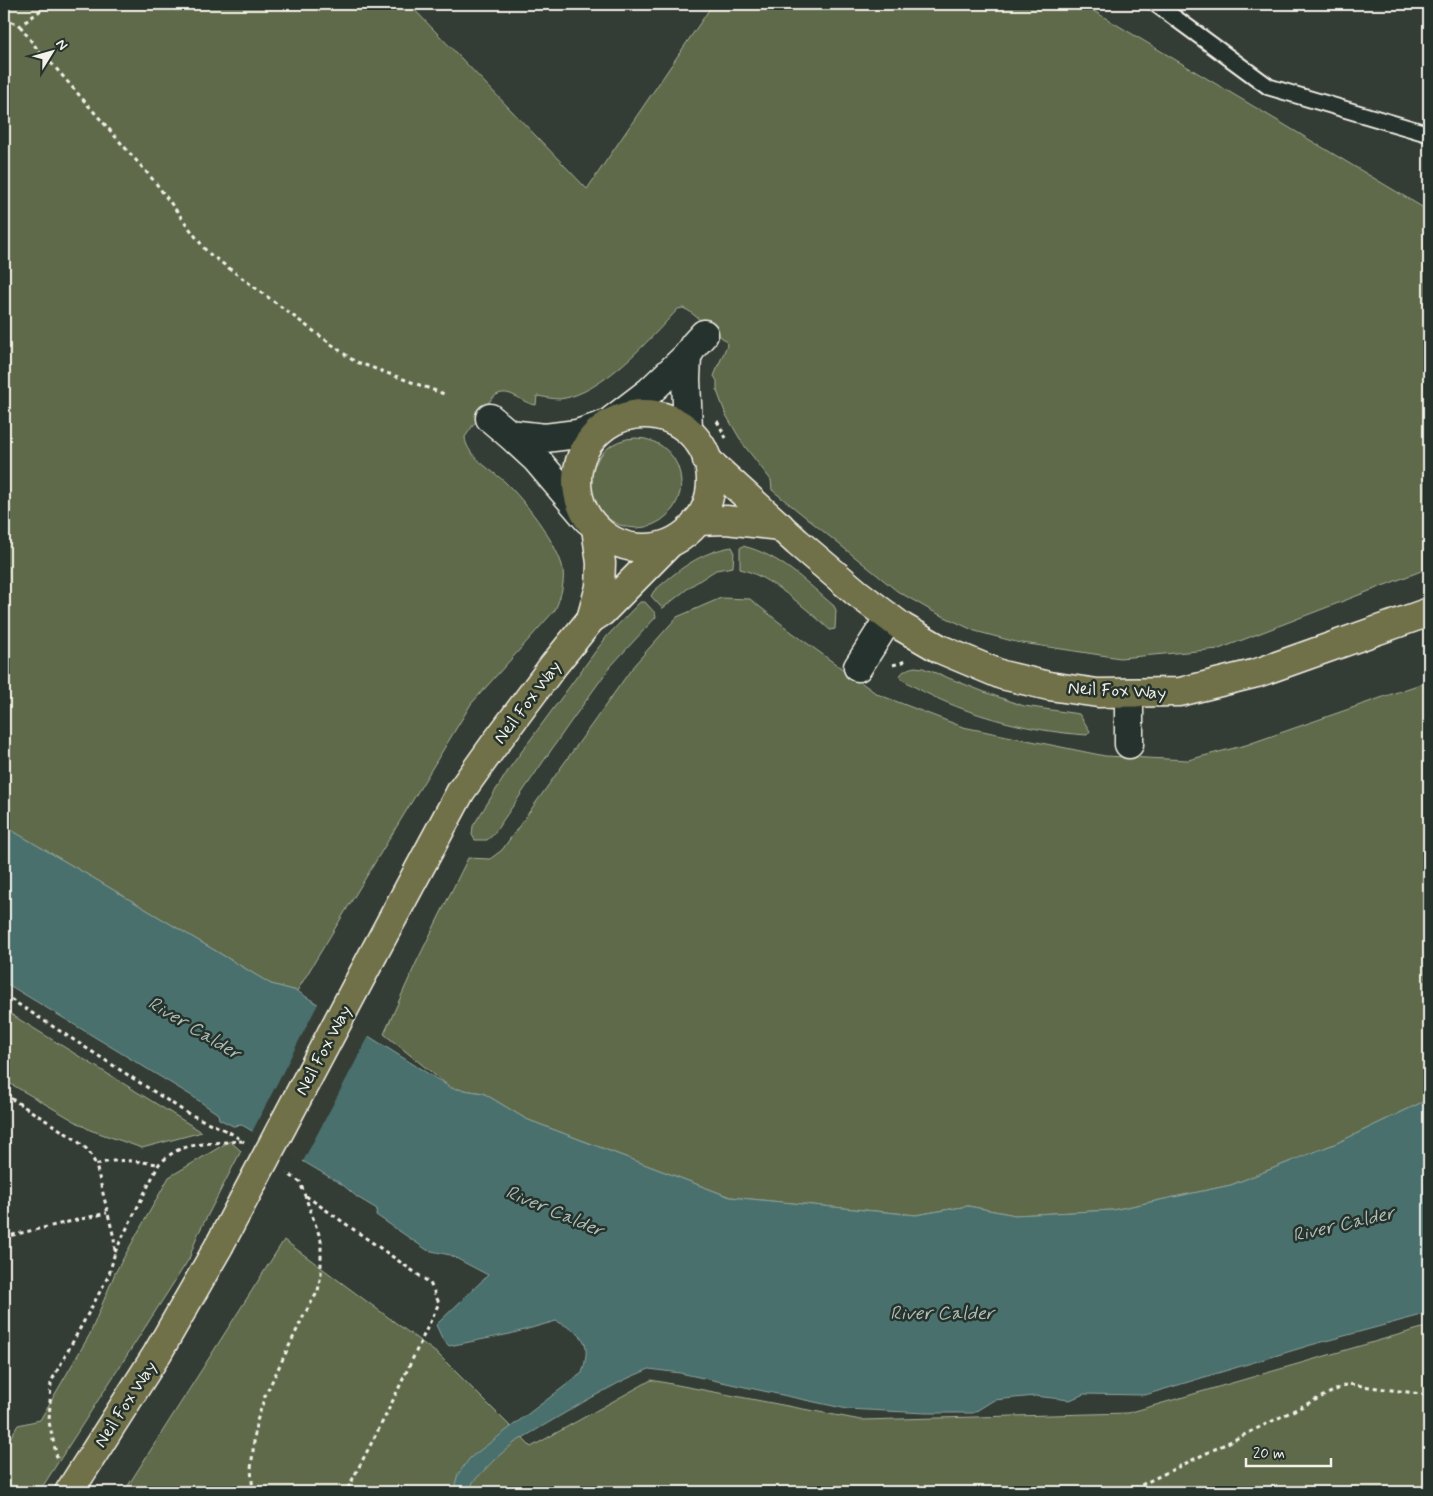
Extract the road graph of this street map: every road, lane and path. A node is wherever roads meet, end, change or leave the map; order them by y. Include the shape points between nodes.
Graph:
1 (49, 4) edge
2 (1156, 4) edge
3 (4, 18) edge
4 (20, 26) junction
5 (1429, 134) edge
6 (704, 334) dead end
7 (687, 356) junction
8 (447, 395) dead end
9 (714, 417) dead end
10 (606, 424) junction
11 (688, 429) junction
12 (727, 438) dead end
13 (707, 460) junction
14 (697, 521) junction
15 (592, 524) junction
16 (780, 526) junction
17 (668, 544) junction
18 (1429, 612) edge
19 (889, 618) junction
20 (591, 619) junction
21 (858, 667) dead end
22 (1129, 693) junction
23 (1129, 744) dead end
24 (4, 995) edge
25 (4, 1094) edge
26 (242, 1141) junction
27 (249, 1146) dead end
28 (96, 1164) junction
29 (159, 1164) junction
30 (285, 1172) dead end
31 (306, 1195) junction
32 (107, 1213) junction
33 (4, 1237) edge
34 (114, 1252) junction
35 (1429, 1395) edge
36 (57, 1459) dead end
37 (69, 1492) edge
38 (253, 1492) edge
39 (346, 1492) edge
40 (1127, 1492) edge

1 - 4 path
2 - 5 lane via 1270,87
3 - 4 path
4 - 8 path via 155,182 208,252 354,361
6 - 7 street
7 - 10 street via 650,391
7 - 11 street
9 - 12 path
10 - 11 main road, Neil Fox Way via 626,415 648,413 669,418
10 - 15 main road, Neil Fox Way via 590,439 580,458 576,479 579,500
10 - 15 street via 577,434 545,438 499,426 536,459
11 - 13 main road, Neil Fox Way via 702,446
13 - 14 main road, Neil Fox Way via 711,491
13 - 16 main road, Neil Fox Way
14 - 16 main road via 732,520
14 - 17 main road, Neil Fox Way via 689,532
15 - 17 main road, Neil Fox Way via 603,535 622,545 646,549
15 - 20 main road, Neil Fox Way via 601,562 600,586
16 - 19 main road, Neil Fox Way
17 - 20 main road, Neil Fox Way via 602,612
18 - 22 main road, Neil Fox Way via 1257,673 1180,692
19 - 21 street
19 - 22 main road, Neil Fox Way via 940,649 1002,675 1098,693
20 - 37 main road, Neil Fox Way, bridge via 461,791 219,1246 158,1354
22 - 23 street
24 - 26 path via 187,1113
25 - 28 path via 75,1139 89,1151
26 - 27 path
26 - 29 path via 179,1150
28 - 29 path via 123,1160
28 - 32 path
29 - 34 path
30 - 31 path via 300,1182
31 - 38 path via 321,1240 322,1274 318,1290 265,1396 256,1424 250,1469
31 - 39 path via 430,1283 439,1303
32 - 33 path
32 - 34 path
34 - 36 path via 109,1275 51,1382 49,1422
35 - 40 path via 1348,1384

